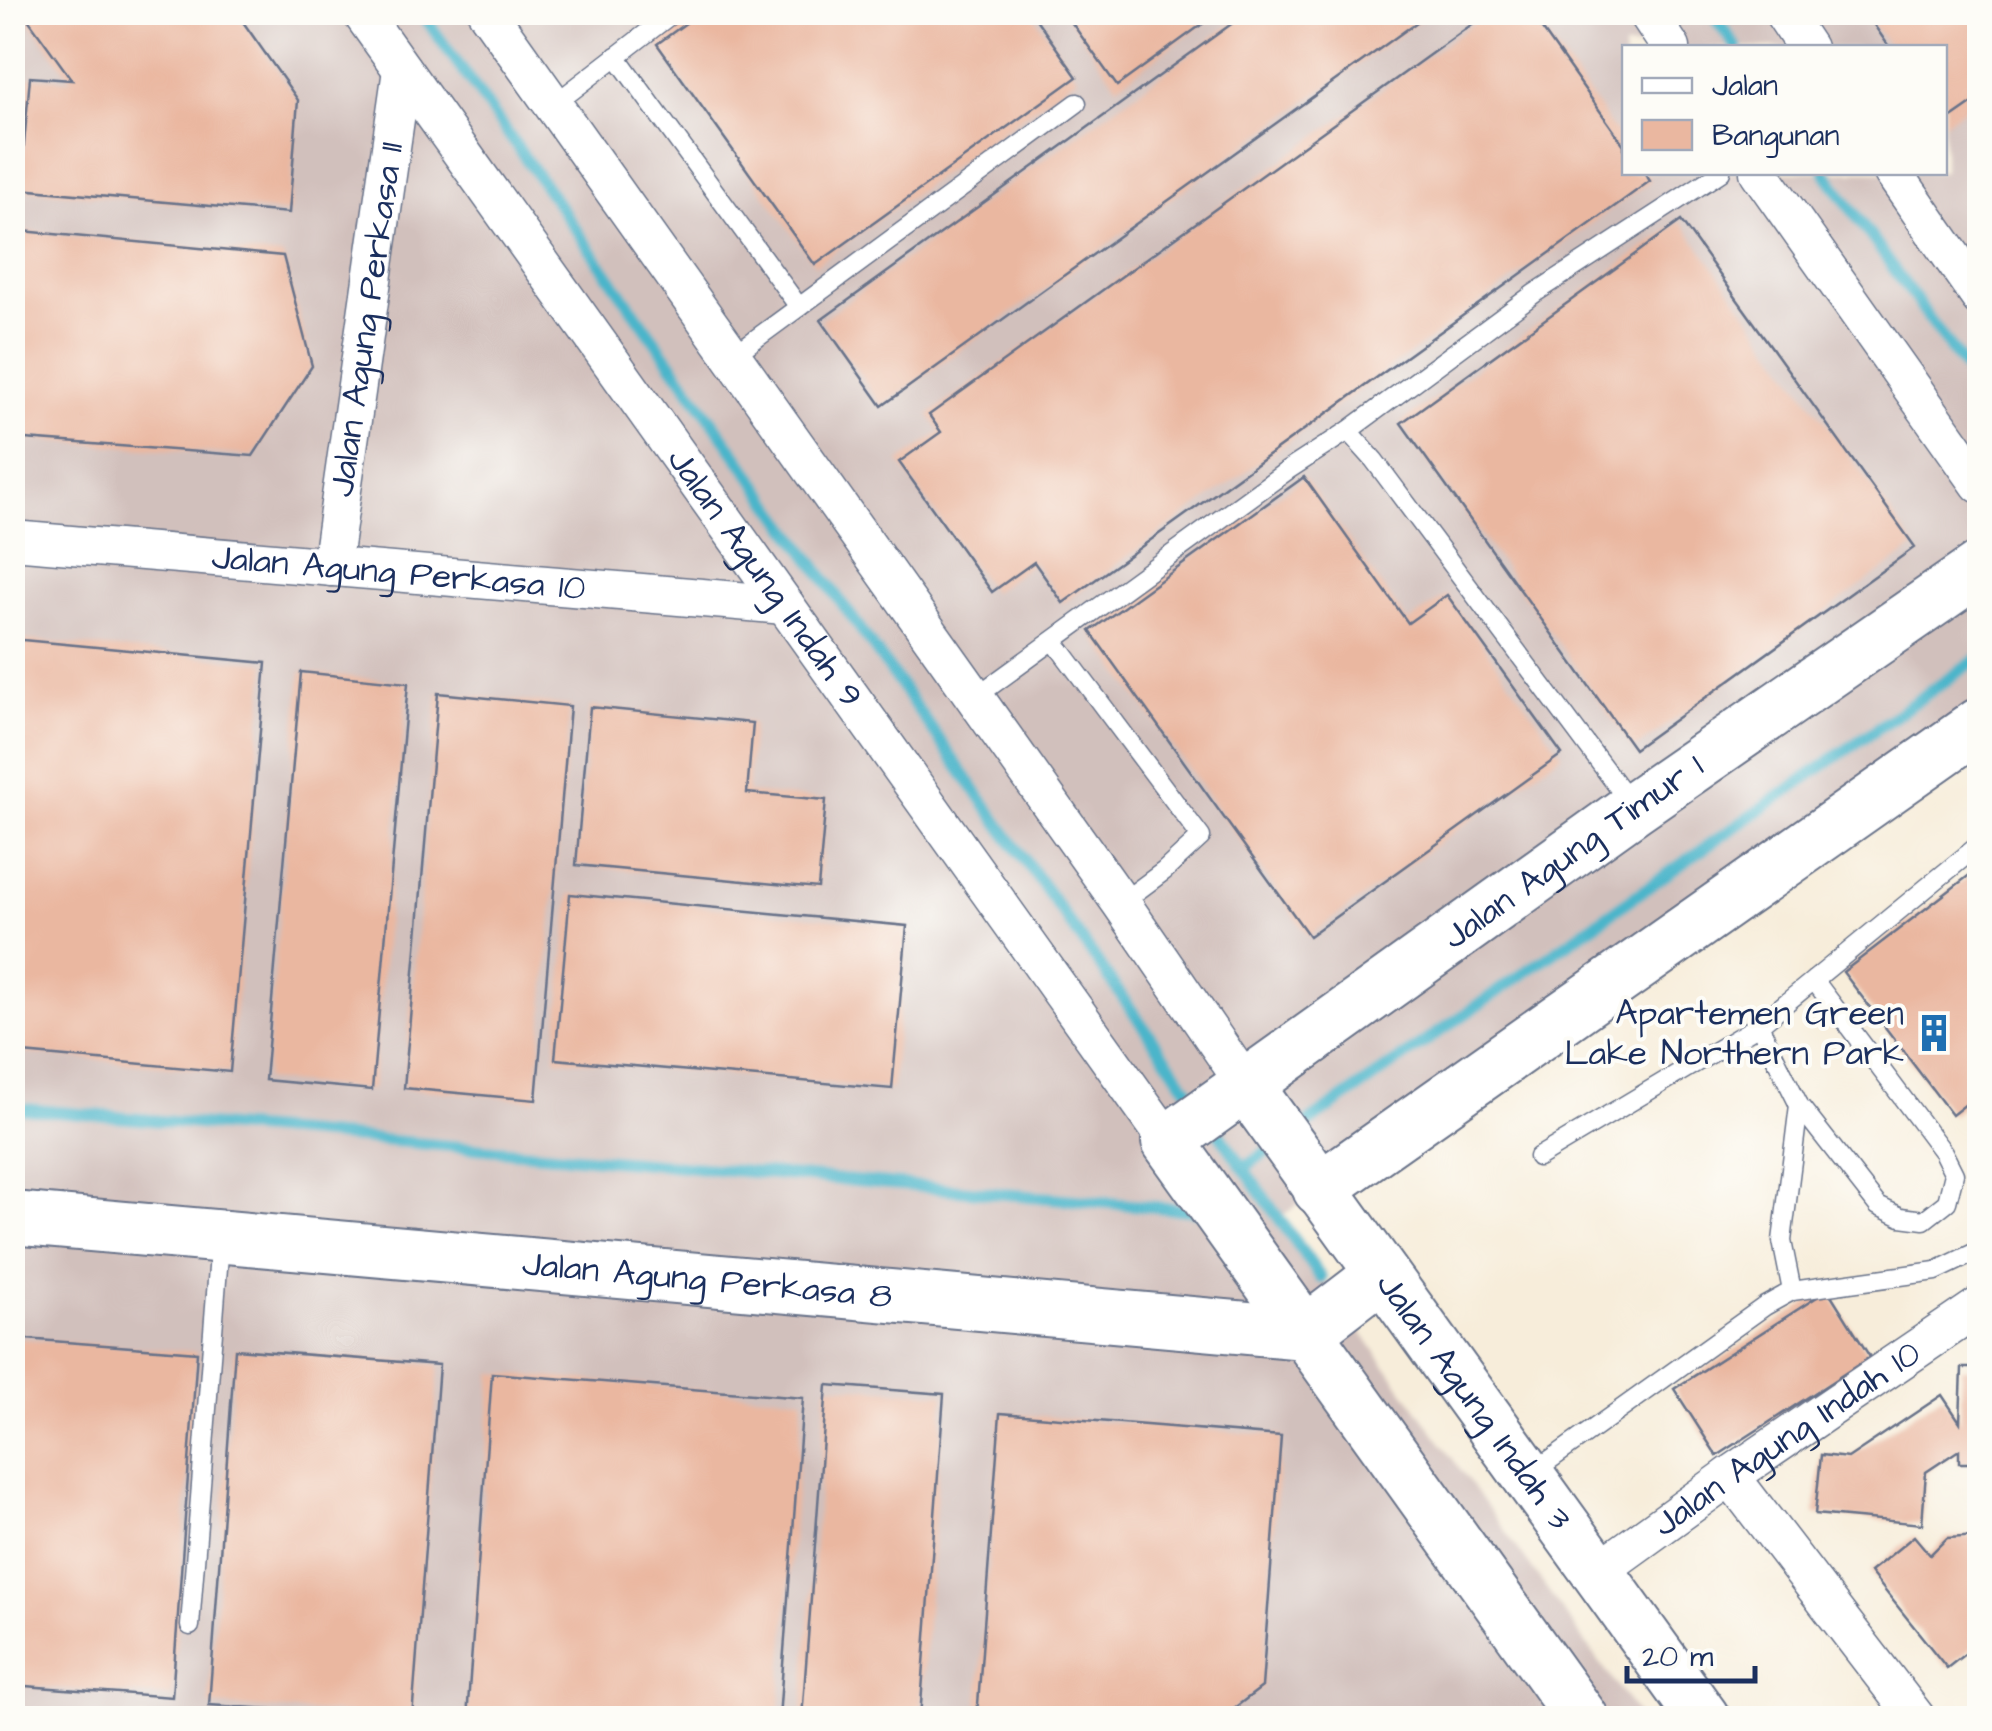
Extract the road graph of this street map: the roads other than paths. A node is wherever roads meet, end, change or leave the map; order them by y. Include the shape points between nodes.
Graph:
1 (361, 12) edge
2 (487, 12) edge
3 (674, 12) edge
4 (1646, 12) edge
5 (1783, 12) edge
6 (1669, 45) edge
7 (1805, 45) edge
8 (616, 56) junction
9 (402, 70) junction
10 (1077, 103) dead end
11 (552, 106) junction
12 (1716, 175) edge
13 (1762, 175) edge
14 (1895, 175) edge
15 (1980, 297) edge
16 (799, 307) junction
17 (731, 357) junction
18 (1348, 431) junction
19 (1980, 484) edge
20 (12, 540) edge
21 (331, 566) junction
22 (1980, 568) edge
23 (785, 605) junction
24 (1054, 640) junction
25 (974, 698) junction
26 (1980, 724) edge
27 (1633, 808) junction
28 (1980, 844) edge
29 (1121, 903) junction
30 (1814, 980) junction
31 (1759, 1024) junction
32 (1798, 1105) junction
33 (1219, 1109) junction
34 (1538, 1157) dead end
35 (1312, 1180) junction
36 (12, 1218) edge
37 (221, 1237) junction
38 (1980, 1250) edge
39 (1382, 1274) junction
40 (1792, 1291) junction
41 (1980, 1306) edge
42 (1306, 1333) junction
43 (1529, 1475) junction
44 (1730, 1476) junction
45 (1597, 1572) junction
46 (190, 1626) dead end
47 (1582, 1718) edge
48 (1704, 1718) edge
49 (1916, 1718) edge

1 - 9 street, Jalan Agung Indah 9
2 - 11 street
3 - 8 lane
4 - 6 street
5 - 7 street
8 - 11 lane
8 - 16 lane
9 - 21 street, Jalan Agung Perkasa 11
9 - 23 street, Jalan Agung Indah 9
10 - 16 lane
11 - 17 street
12 - 18 lane via 1535,293
13 - 19 street
14 - 15 street
16 - 17 lane
17 - 25 street
18 - 24 lane
18 - 27 lane
20 - 21 street, Jalan Agung Perkasa 10
21 - 23 street, Jalan Agung Perkasa 10
22 - 27 street, Jalan Agung Timur 1
23 - 33 street, Jalan Agung Indah 9
24 - 25 lane
24 - 29 lane via 1200,837
25 - 29 street
26 - 35 street
27 - 33 street, Jalan Agung Timur 1
28 - 30 lane
29 - 33 street
30 - 31 lane
30 - 32 lane via 1943,1152 1954,1174 1947,1202 1924,1220 1878,1206
31 - 32 lane
31 - 34 lane
32 - 40 lane via 1782,1241
33 - 35 street, Jalan Agung Indah 3
33 - 42 street via 1222,1216
35 - 39 street, Jalan Agung Indah 3
36 - 37 street, Jalan Agung Perkasa 8
37 - 42 street, Jalan Agung Perkasa 8
37 - 46 lane
38 - 40 lane via 1936,1271
39 - 42 street
39 - 43 street, Jalan Agung Indah 3
40 - 43 lane
41 - 44 street, Jalan Agung Indah 10
42 - 47 street
43 - 45 street, Jalan Agung Indah 3
44 - 45 street, Jalan Agung Indah 10
44 - 49 street
45 - 48 street, Jalan Agung Indah 3

